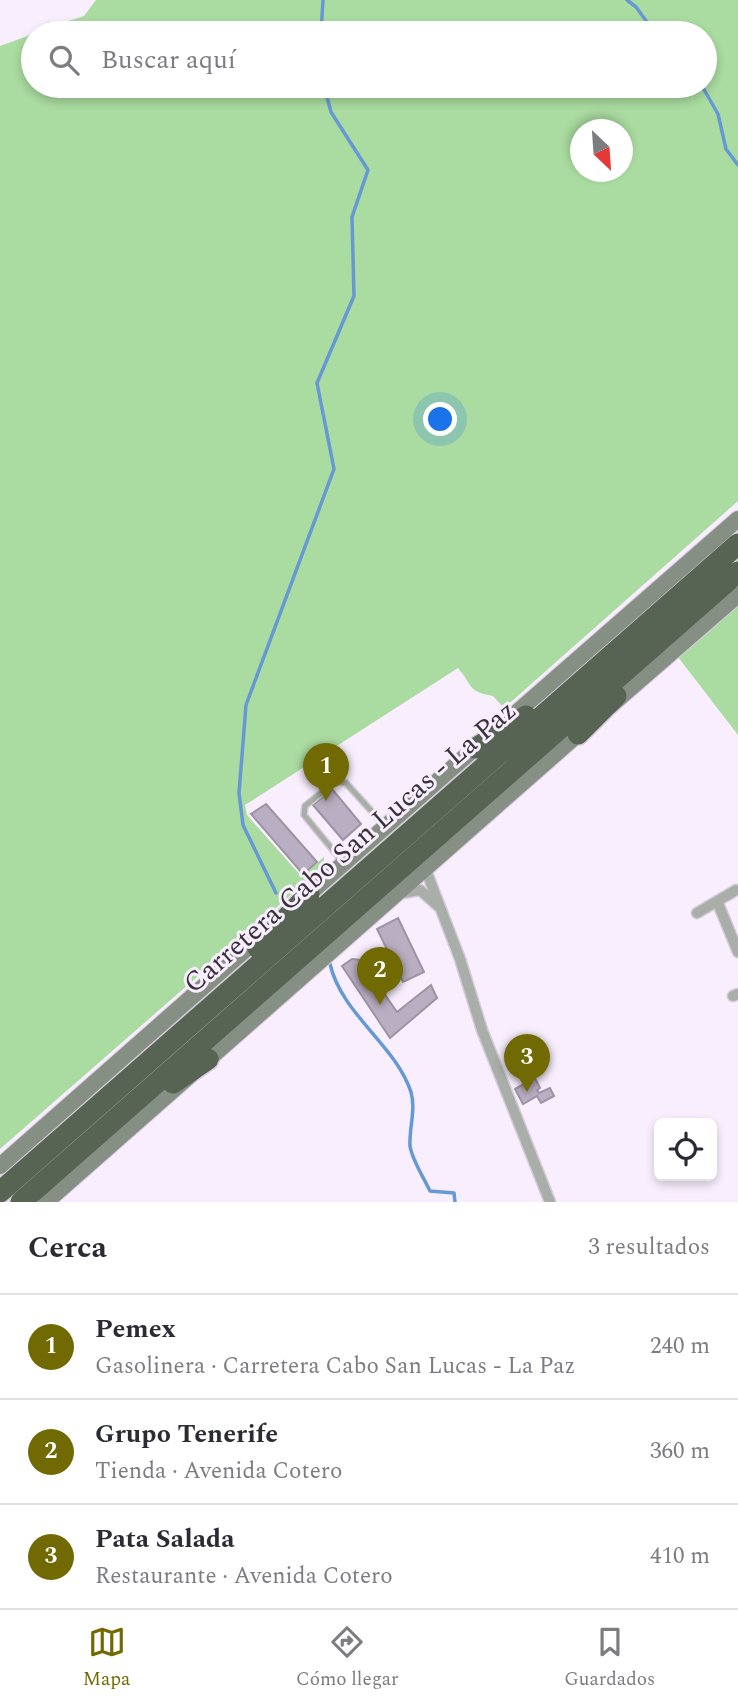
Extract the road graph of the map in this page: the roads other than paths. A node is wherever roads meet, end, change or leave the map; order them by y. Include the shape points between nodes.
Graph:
1 (738, 519) edge
2 (738, 544) edge
3 (735, 582) edge
4 (600, 666) junction
5 (578, 734) joint
6 (476, 748) junction
7 (386, 827) junction
8 (344, 863) junction
9 (430, 864) junction
10 (736, 890) dead end
11 (309, 894) junction
12 (397, 894) junction
13 (717, 901) junction
14 (442, 911) junction
15 (697, 913) dead end
16 (738, 951) edge
17 (171, 1041) junction
18 (208, 1059) junction
19 (104, 1130) junction
20 (0, 1166) edge
21 (0, 1192) edge
22 (21, 1202) edge
23 (46, 1202) edge
24 (550, 1202) edge

1 - 6 main road
2 - 4 highway, Carretera Cabo San Lucas - La Paz
3 - 5 highway
3 - 19 highway, Carretera Cabo San Lucas - La Paz
4 - 6 highway
4 - 17 highway, Carretera Cabo San Lucas - La Paz
5 - 9 main road
6 - 7 main road
7 - 8 main road
7 - 8 lane via 346,783 336,781 304,806 304,815
8 - 11 main road
9 - 12 main road
9 - 14 street via 427,873
10 - 13 street
11 - 17 highway
11 - 20 main road
12 - 14 street via 420,890
12 - 18 main road
13 - 15 street
13 - 16 street
14 - 24 street via 482,1030
17 - 21 highway, Carretera Cabo San Lucas - La Paz
18 - 19 highway
18 - 23 main road
19 - 22 highway, Carretera Cabo San Lucas - La Paz

